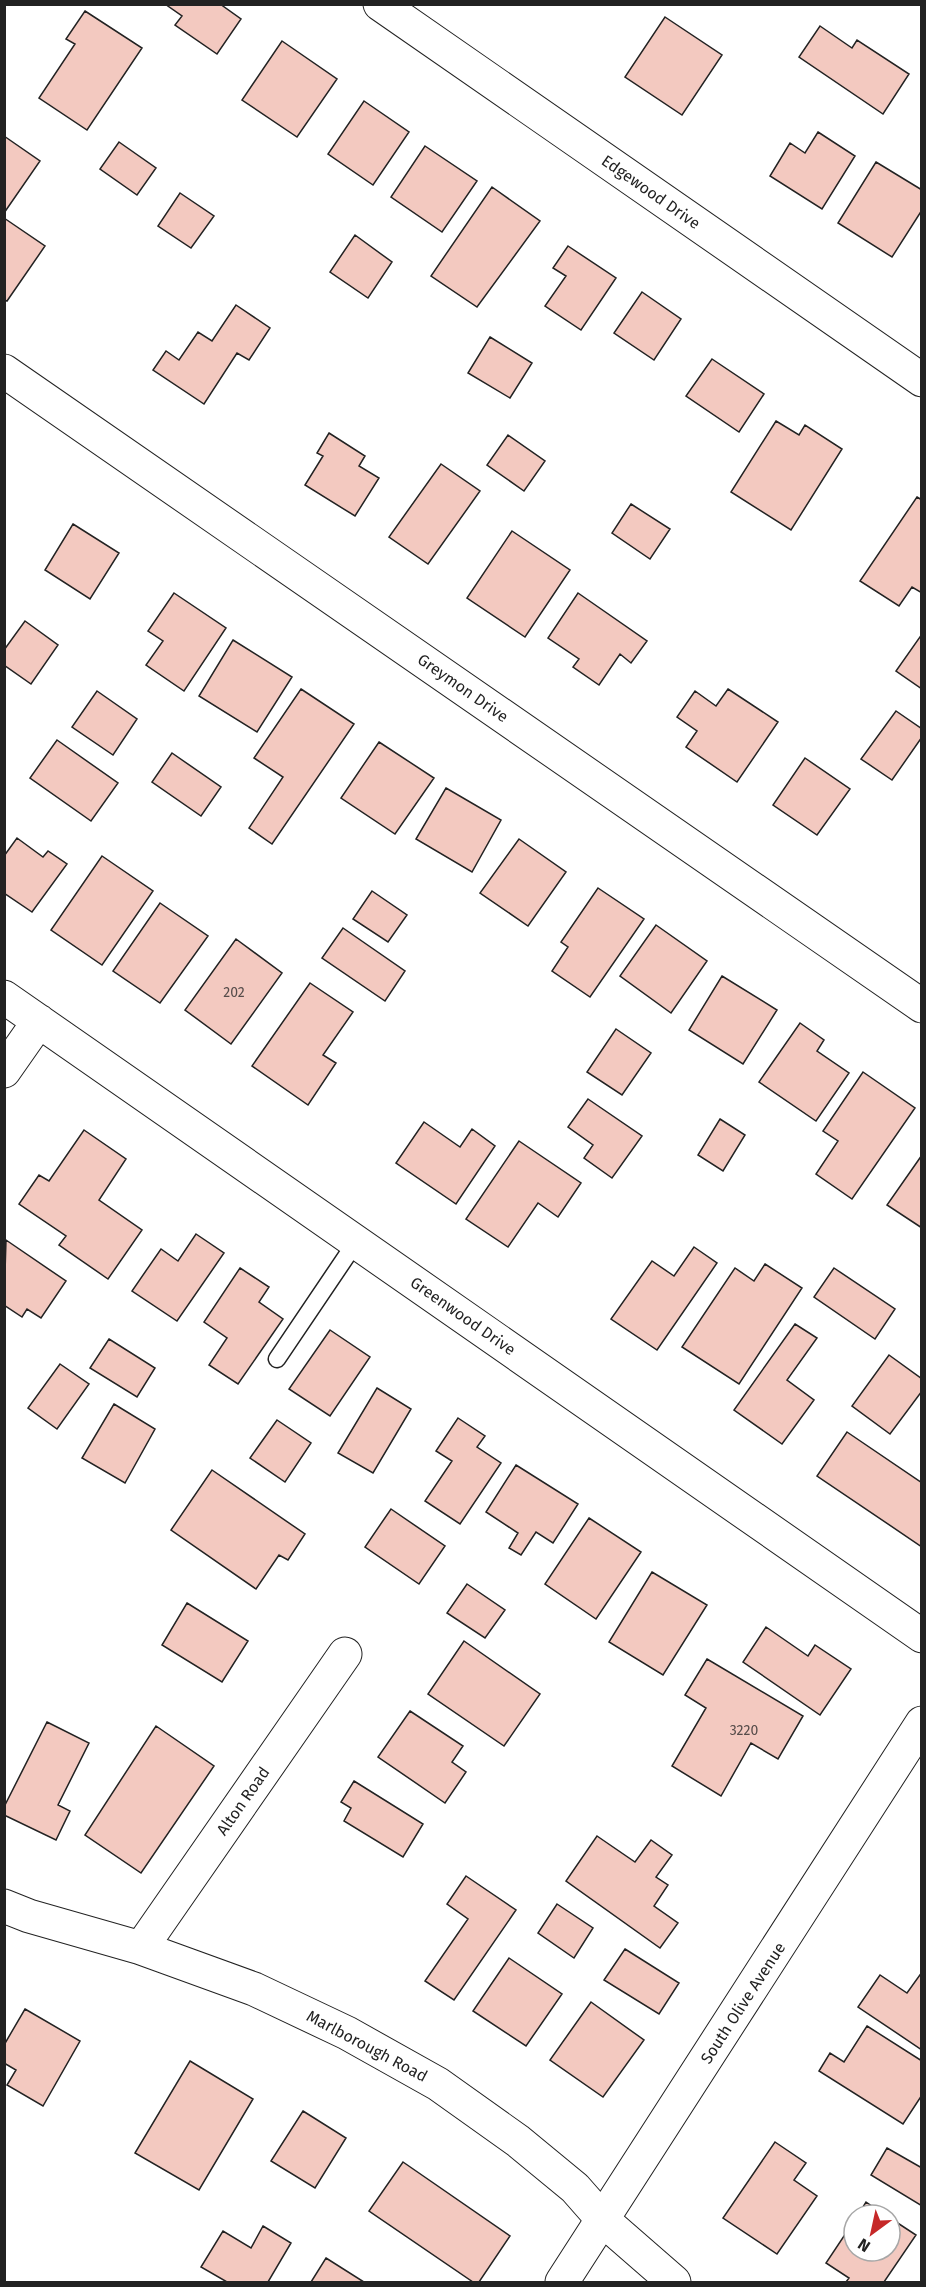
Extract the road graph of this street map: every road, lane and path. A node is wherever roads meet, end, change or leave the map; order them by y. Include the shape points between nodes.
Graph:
1 (380, 4) edge
2 (4, 371) edge
3 (921, 380) edge
4 (4, 997) edge
5 (921, 1006) edge
6 (39, 1021) junction
7 (4, 1071) edge
8 (356, 1242) junction
9 (277, 1359) dead end
10 (921, 1636) edge
11 (345, 1654) dead end
12 (921, 1723) edge
13 (4, 1906) edge
14 (141, 1948) junction
15 (604, 2221) junction
16 (562, 2283) edge
17 (674, 2283) edge

1 - 3 street, Edgewood Drive
2 - 5 street, Greymon Drive
4 - 6 street, Greenwood Drive
6 - 7 street
6 - 8 street, Greenwood Drive
8 - 9 lane
8 - 10 street, Greenwood Drive
11 - 14 street, Alton Road
12 - 15 street, South Olive Avenue
13 - 14 street, Marlborough Road
14 - 15 street, Marlborough Road via 264,1994 348,2032 438,2084 575,2188
15 - 16 street, South Olive Avenue
15 - 17 street, Marlborough Road

